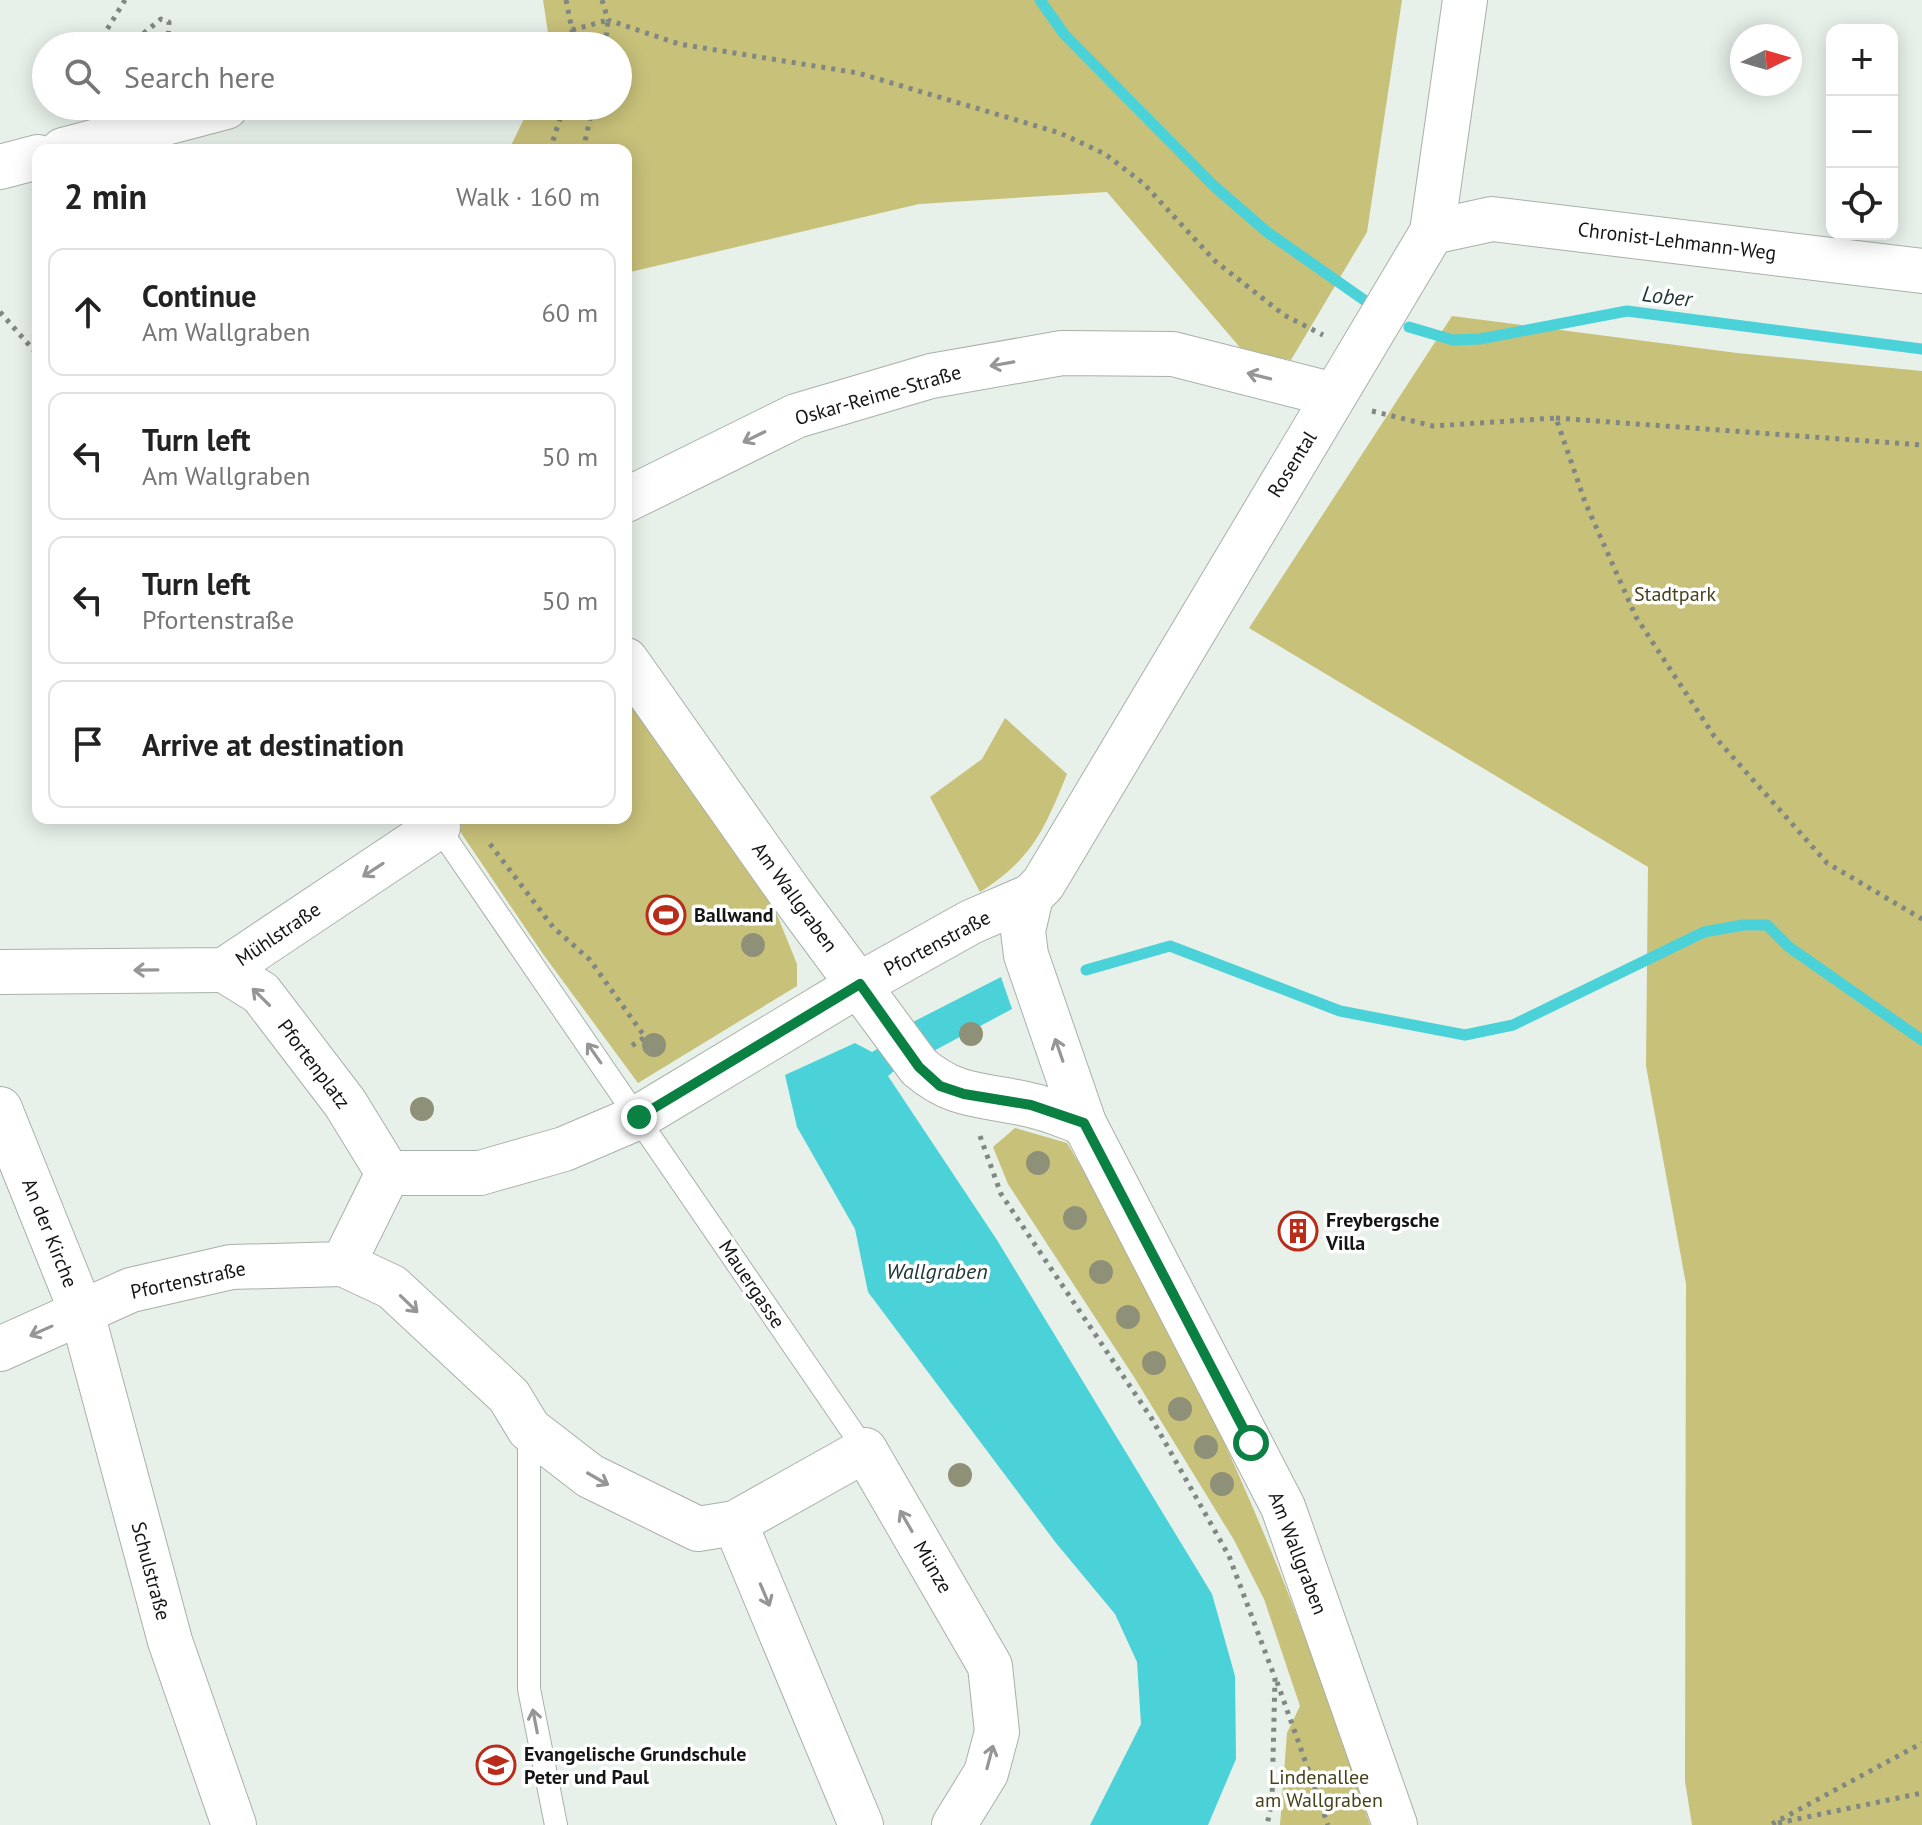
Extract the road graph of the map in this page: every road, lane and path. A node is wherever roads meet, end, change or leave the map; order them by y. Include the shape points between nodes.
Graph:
1 (125, 0) edge
2 (566, 0) edge
3 (602, 0) edge
4 (1465, 0) edge
5 (608, 20) junction
6 (572, 30) joint
7 (106, 32) edge
8 (145, 32) edge
9 (168, 32) edge
10 (607, 32) edge
11 (177, 120) edge
12 (560, 120) edge
13 (590, 120) edge
14 (0, 131) edge
15 (0, 140) edge
16 (86, 144) edge
17 (552, 144) edge
18 (584, 144) edge
19 (32, 159) edge
20 (0, 167) edge
21 (1432, 232) junction
22 (1922, 271) edge
23 (0, 312) edge
24 (1367, 343) junction
25 (32, 348) edge
26 (1334, 395) junction
27 (1556, 418) junction
28 (1922, 445) edge
29 (632, 497) edge
30 (632, 669) edge
31 (434, 824) edge
32 (436, 824) edge
33 (489, 842) dead end
34 (1031, 896) junction
35 (1922, 919) edge
36 (971, 922) junction
37 (1026, 955) junction
38 (224, 970) junction
39 (0, 972) edge
40 (860, 984) junction
41 (603, 1065) junction
42 (964, 1094) junction
43 (0, 1109) edge
44 (639, 1117) junction
45 (1084, 1123) junction
46 (388, 1173) junction
47 (343, 1264) junction
48 (82, 1313) junction
49 (0, 1349) edge
50 (529, 1429) junction
51 (865, 1450) junction
52 (735, 1523) junction
53 (1275, 1678) junction
54 (1922, 1743) edge
55 (1922, 1793) edge
56 (234, 1825) edge
57 (556, 1825) edge
58 (861, 1825) edge
59 (954, 1825) edge
60 (1267, 1825) edge
61 (1328, 1825) edge
62 (1395, 1825) edge
63 (1772, 1825) edge

1 - 7 path
2 - 6 path
3 - 5 path
4 - 21 street, Rosental
5 - 6 path
5 - 10 path
5 - 24 path via 679,44 858,73 1060,133 1105,154 1144,184 1215,261 1284,315
8 - 9 path via 161,19 169,22
11 - 16 street
12 - 17 path
13 - 18 path
14 - 15 street
19 - 20 street
21 - 22 street, Chronist-Lehmann-Weg via 1492,219
21 - 24 street, Rosental
23 - 25 path
24 - 26 street, Rosental
26 - 27 path via 1433,426
26 -> 29 street, Oskar-Reime-Straße via 1173,354 1062,353 931,376 796,416
26 - 34 street, Rosental via 1097,796
27 - 28 path
27 - 35 path via 1585,502 1636,617 1714,736 1827,863
30 - 40 street, Am Wallgraben
31 -> 38 street, Mühlstraße
41 -> 32 lane, Mauergasse
33 - 41 path via 553,927 590,960 645,1037
34 - 36 street, Pfortenstraße
34 - 37 street, Am Wallgraben via 1023,931
36 - 37 street, Am Wallgraben via 995,925
36 - 40 street, Pfortenstraße
45 -> 37 street, Am Wallgraben
38 -> 39 street, Mühlstraße
46 -> 38 street, Pfortenplatz via 345,1103 261,993
40 - 42 street, Am Wallgraben via 919,1067 940,1086
40 - 44 street, Pfortenstraße
41 - 44 lane, Mauergasse
42 - 45 street, Am Wallgraben via 1031,1105
42 - 53 path via 1001,1194 1152,1419 1229,1556
43 - 48 street, An der Kirche
44 - 46 street, Pfortenstraße via 564,1149 480,1173
44 - 51 lane, Mauergasse
45 - 62 street, Am Wallgraben via 1283,1507
46 - 47 street
47 - 48 street, Pfortenstraße via 231,1267 131,1290
47 -> 50 street via 392,1287 509,1396
48 -> 49 street, Pfortenstraße
48 - 56 street, Schulstraße via 170,1641
50 -> 52 street via 590,1476 649,1507 698,1529
57 -> 50 lane via 529,1689
51 - 52 street
59 -> 51 street, Münze via 986,1773 997,1732 990,1666
52 -> 58 street
53 - 60 path
53 - 61 path
54 - 63 path
55 - 63 path

